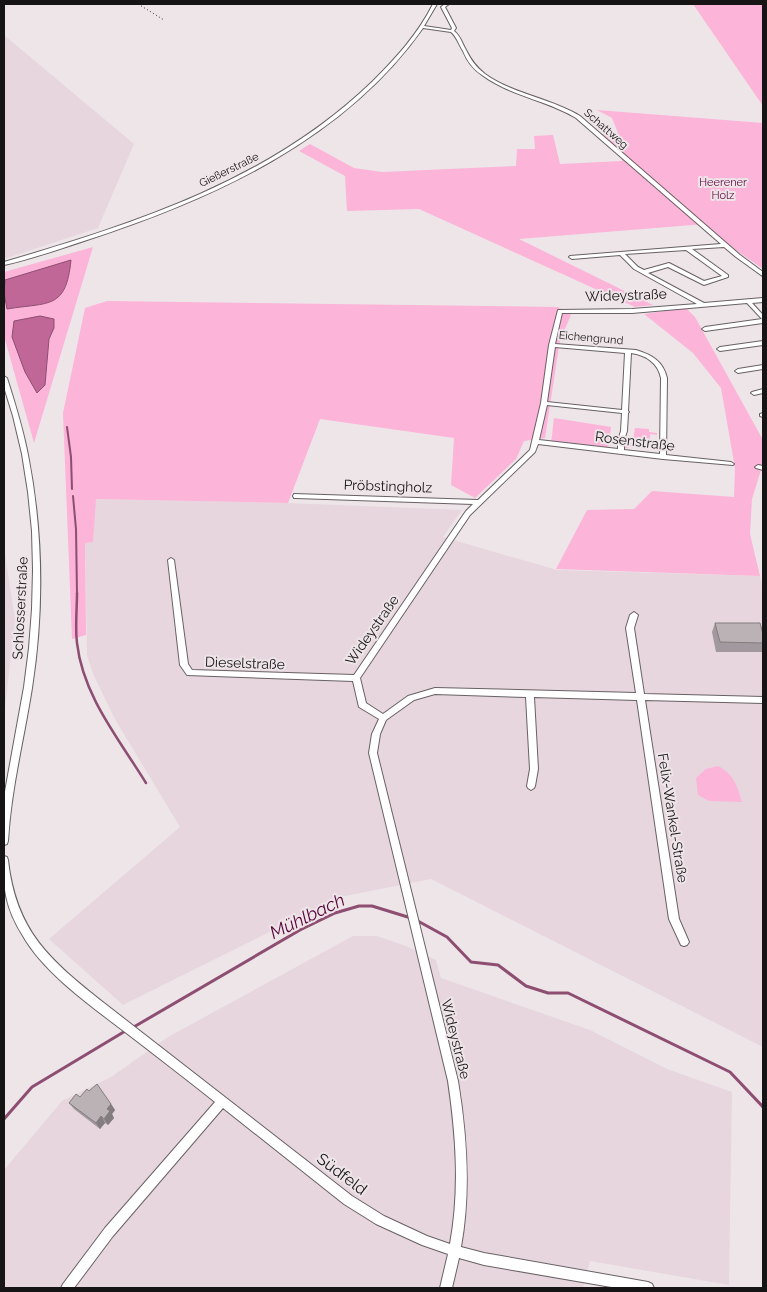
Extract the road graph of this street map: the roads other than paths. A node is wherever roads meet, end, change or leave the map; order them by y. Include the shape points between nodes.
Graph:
1 (435, 4) edge
2 (447, 4) edge
3 (423, 27) junction
4 (452, 31) junction
5 (725, 244) junction
6 (687, 248) junction
7 (621, 253) junction
8 (572, 257) dead end
9 (4, 264) edge
10 (644, 272) junction
11 (763, 274) edge
12 (763, 300) edge
13 (748, 302) junction
14 (703, 305) junction
15 (763, 319) edge
16 (705, 330) dead end
17 (763, 343) edge
18 (552, 345) junction
19 (720, 349) dead end
20 (628, 352) junction
21 (763, 367) edge
22 (738, 371) dead end
23 (4, 378) edge
24 (763, 391) edge
25 (754, 393) dead end
26 (544, 403) junction
27 (626, 412) junction
28 (536, 442) junction
29 (620, 452) junction
30 (663, 457) junction
31 (731, 464) dead end
32 (296, 496) dead end
33 (478, 502) junction
34 (171, 560) dead end
35 (634, 615) dead end
36 (356, 678) junction
37 (530, 693) junction
38 (640, 696) junction
39 (763, 700) edge
40 (383, 718) junction
41 (531, 786) dead end
42 (4, 841) edge
43 (4, 860) edge
44 (684, 942) dead end
45 (222, 1102) junction
46 (455, 1252) junction
47 (67, 1288) edge
48 (446, 1288) edge
49 (648, 1288) edge

1 - 3 street
2 - 4 street, Schattweg via 443,8 454,28
3 - 4 street
3 - 9 street, Gießerstraße via 367,90 326,125 281,154 228,183 150,216
4 - 5 street, Schattweg via 480,73 578,117
5 - 6 street
5 - 11 street, Schattweg
6 - 7 street
6 - 10 street via 726,276 704,283 669,264
7 - 8 street
7 - 10 street via 629,263
10 - 14 street
12 - 13 street, Wideystraße
13 - 14 street, Wideystraße
13 - 15 street
14 - 18 street, Wideystraße via 632,311 560,312
15 - 16 street
17 - 19 street
18 - 20 street, Eichengrund
18 - 26 street, Wideystraße
20 - 27 street, Eichengrund
20 - 30 street, Eichengrund via 650,357 664,372
21 - 22 street
23 - 42 street, Schlosserstraße via 28,468 37,540 37,578 33,649
24 - 25 street
26 - 27 street
26 - 28 street, Wideystraße
27 - 29 street, Eichengrund
28 - 29 street, Rosenstraße
28 - 33 street, Wideystraße via 533,451
29 - 30 street, Rosenstraße
30 - 31 street, Rosenstraße
32 - 33 street, Pröbstingholz
33 - 36 street, Wideystraße
34 - 36 street, Dieselstraße via 184,665 190,673
35 - 38 street, Felix-Wankel-Straße via 630,628
36 - 40 street, Wideystraße via 362,705
37 - 38 street
37 - 40 street via 434,691 411,698
37 - 41 street via 534,769
38 - 39 street
38 - 44 street, Felix-Wankel-Straße via 674,919
40 - 46 street, Wideystraße via 373,753 458,1112 461,1203
43 - 45 street, Südfeld via 9,896 28,936 56,968
45 - 46 street, Südfeld via 348,1200 380,1220
45 - 47 street via 109,1232
46 - 48 street
46 - 49 street, Südfeld

